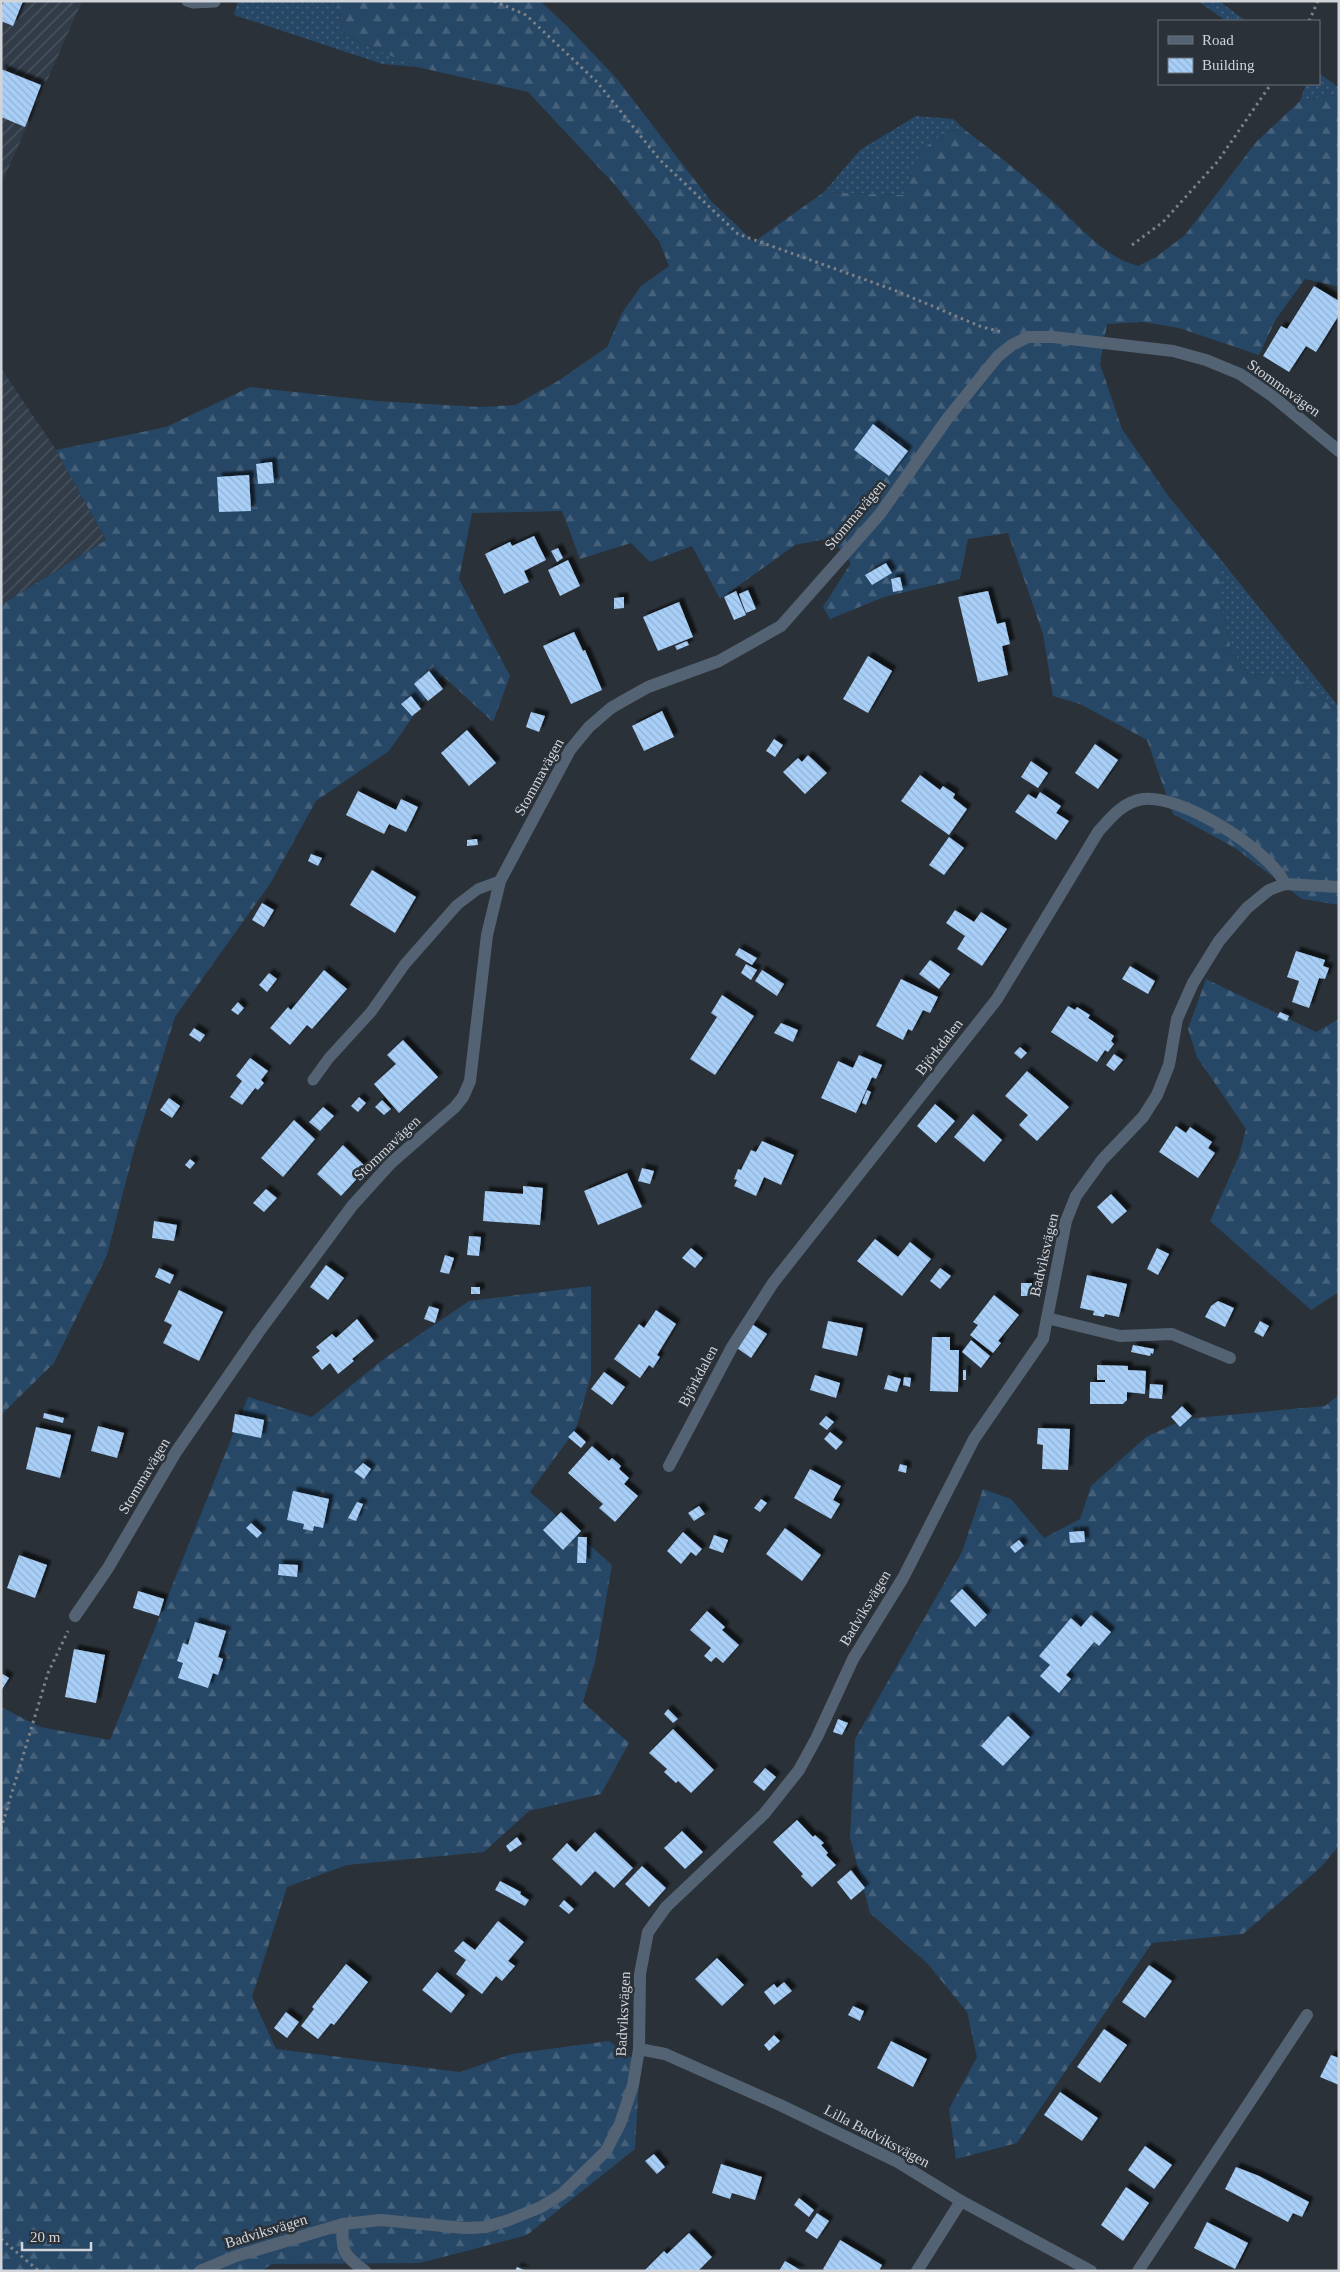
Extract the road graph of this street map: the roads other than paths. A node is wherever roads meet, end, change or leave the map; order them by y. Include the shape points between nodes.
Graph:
1 (187, 1) edge
2 (215, 2) edge
3 (1339, 450) edge
4 (500, 881) junction
5 (1285, 884) junction
6 (1339, 887) edge
7 (313, 1080) dead end
8 (1047, 1318) junction
9 (1230, 1358) dead end
10 (669, 1466) dead end
11 (75, 1616) road end
12 (1306, 2015) dead end
13 (640, 2049) junction
14 (961, 2201) junction
15 (343, 2224) junction
16 (200, 2271) edge
17 (365, 2271) edge
18 (917, 2271) edge
19 (1091, 2271) edge
20 (1138, 2271) edge

1 - 2 lane
3 - 4 street, Stommavägen via 1240,374 1206,360 1174,351 1053,337 1028,337 1012,345 988,368 947,419 880,514 782,626 719,662 648,687 611,708 588,727 570,750
4 - 7 lane via 478,890 457,905 405,964 371,1012
4 - 11 street, Stommavägen via 487,935 470,1081 463,1097 391,1163 346,1214 176,1452 108,1568
5 - 6 street, Badviksvägen
5 - 8 street, Badviksvägen via 1268,890 1247,908 1219,941 1193,983 1177,1019 1169,1065 1157,1095 1143,1117 1102,1160 1076,1196 1066,1221
5 - 10 street, Björkdalen via 1267,859 1223,827 1176,803 1145,799 1126,804 1113,815 1098,832 997,999 774,1283 732,1346
8 - 9 street via 1120,1336 1172,1334
8 - 13 street, Badviksvägen via 1043,1339 974,1439 903,1578 857,1651 799,1770 764,1814 666,1907 648,1932 640,1974
12 - 20 street
13 - 14 street, Lilla Badviksvägen via 665,2054 780,2105 896,2161
13 - 15 street, Badviksvägen via 633,2085 620,2124 608,2146 574,2184 541,2208 486,2226 464,2228 381,2220
14 - 18 street
14 - 19 street, Lilla Badviksvägen
15 - 16 street, Badviksvägen via 236,2256
15 - 17 street via 342,2245 350,2260

